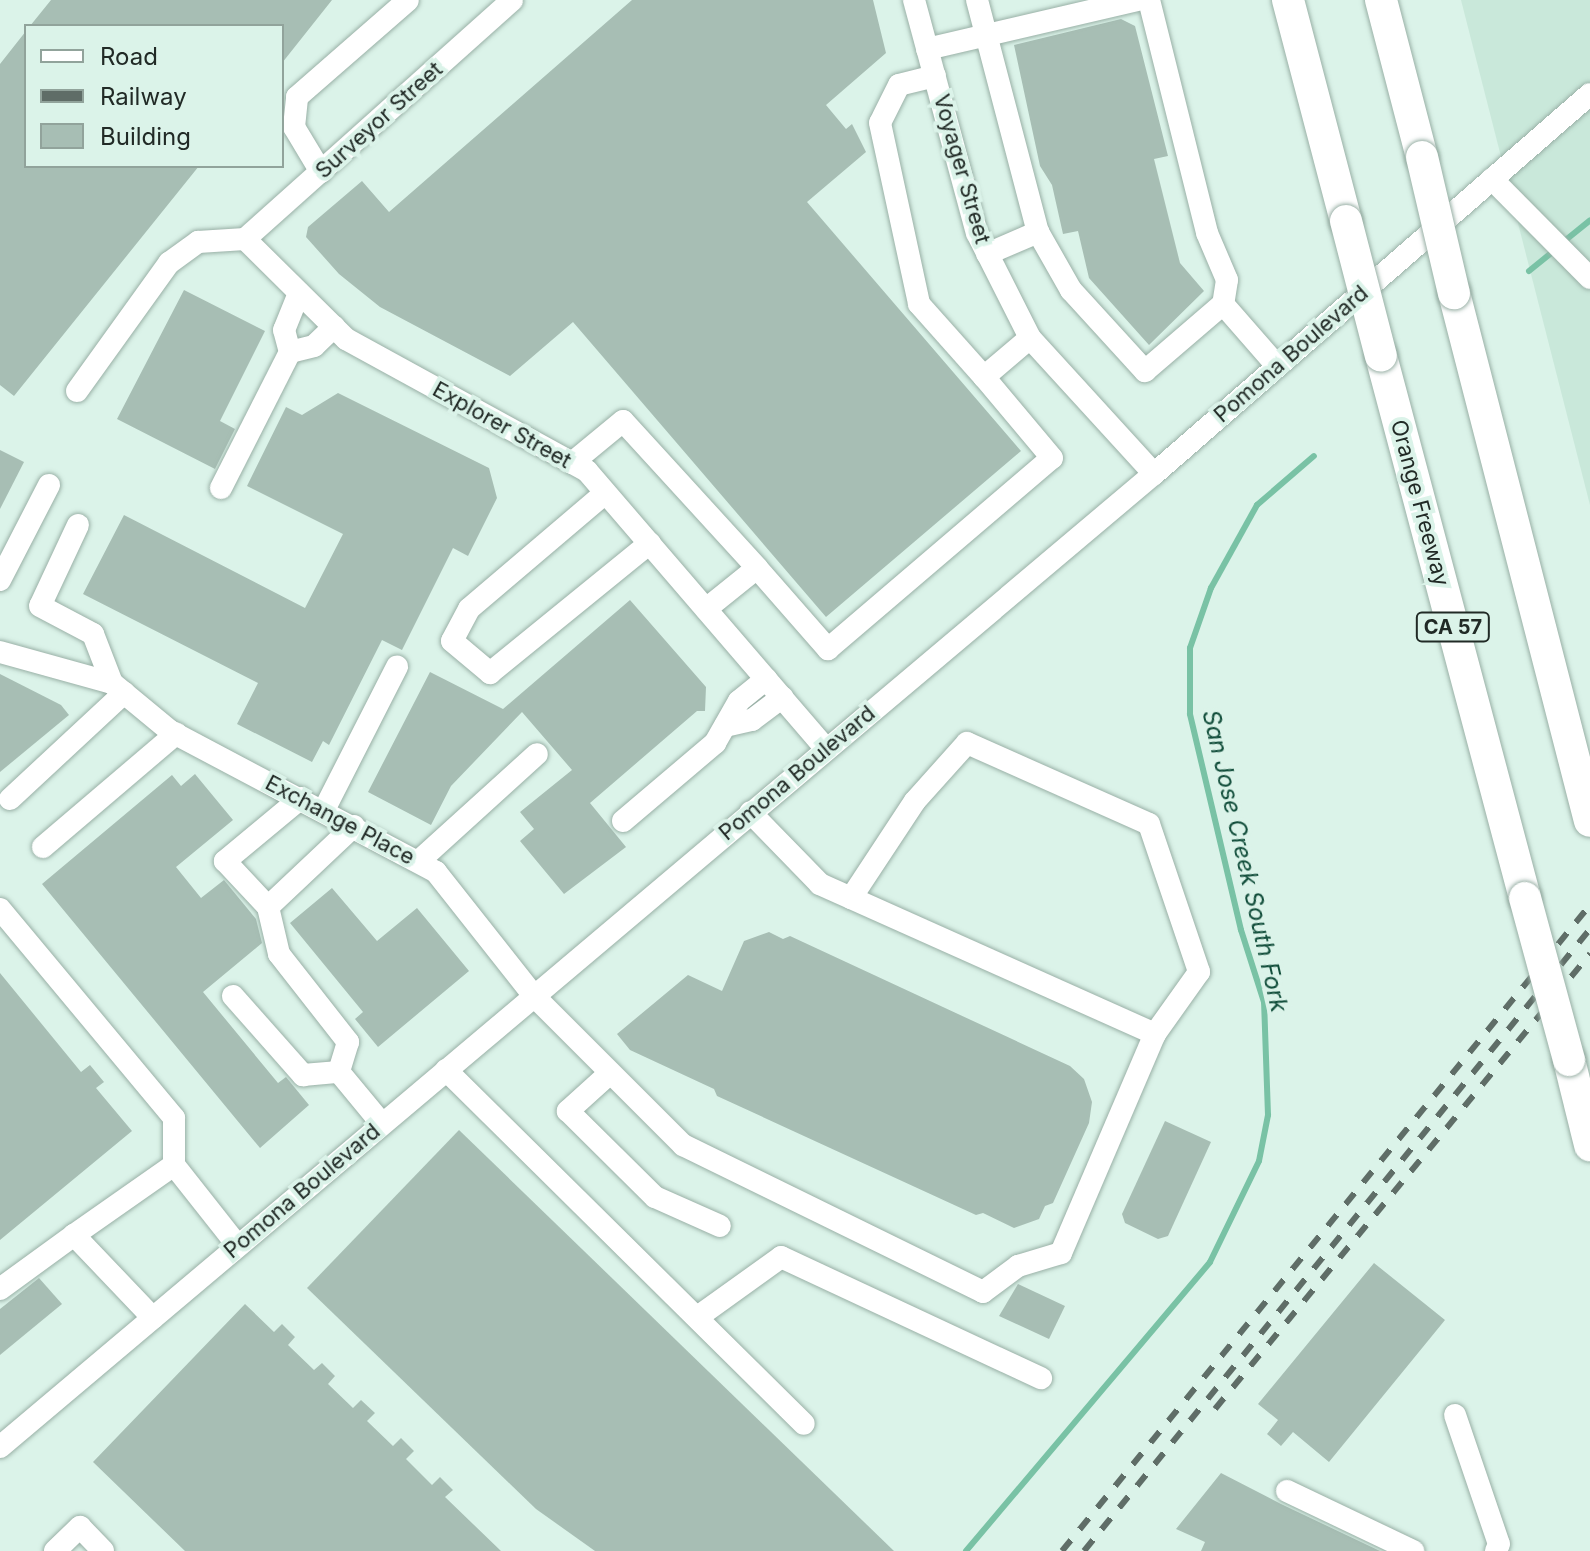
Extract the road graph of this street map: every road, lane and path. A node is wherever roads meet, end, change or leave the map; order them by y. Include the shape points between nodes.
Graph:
1 (408, 0) edge
2 (512, 0) edge
3 (914, 0) edge
4 (977, 0) edge
5 (1137, 0) edge
6 (1149, 0) edge
7 (1288, 0) edge
8 (1381, 0) edge
9 (986, 36) junction
10 (927, 49) junction
11 (935, 76) junction
12 (1590, 94) edge
13 (321, 172) junction
14 (1492, 179) junction
15 (1038, 232) junction
16 (245, 239) junction
17 (987, 254) junction
18 (1583, 271) edge
19 (299, 293) junction
20 (1223, 304) junction
21 (334, 327) junction
22 (1030, 338) junction
23 (290, 352) junction
24 (1277, 366) junction
25 (984, 377) junction
26 (77, 391) dead end
27 (572, 463) junction
28 (1154, 474) junction
29 (49, 485) dead end
30 (221, 488) dead end
31 (604, 494) junction
32 (78, 525) dead end
33 (650, 543) junction
34 (757, 568) junction
35 (0, 580) edge
36 (706, 609) junction
37 (0, 652) edge
38 (397, 667) dead end
39 (766, 679) junction
40 (118, 688) junction
41 (782, 697) junction
42 (725, 726) junction
43 (176, 734) junction
44 (826, 749) junction
45 (537, 754) dead end
46 (301, 798) junction
47 (10, 799) dead end
48 (324, 810) junction
49 (750, 812) junction
50 (623, 821) dead end
51 (1590, 821) edge
52 (354, 826) junction
53 (43, 847) dead end
54 (419, 861) junction
55 (851, 898) junction
56 (268, 907) junction
57 (0, 909) edge
58 (233, 996) dead end
59 (534, 996) junction
60 (1155, 1034) junction
61 (446, 1070) junction
62 (339, 1072) junction
63 (610, 1073) junction
64 (382, 1124) junction
65 (1590, 1145) edge
66 (174, 1165) junction
67 (720, 1226) dead end
68 (74, 1235) junction
69 (238, 1246) junction
70 (0, 1289) edge
71 (699, 1316) junction
72 (153, 1318) junction
73 (1041, 1378) dead end
74 (1455, 1415) dead end
75 (804, 1424) dead end
76 (3, 1439) edge
77 (1287, 1491) dead end
78 (55, 1551) edge
79 (103, 1551) edge
80 (1413, 1551) edge
81 (1496, 1551) edge

1 - 13 street via 297,97 294,127
2 - 13 street, Surveyor Street
3 - 10 street, Voyager Street
4 - 9 street
5 - 9 street
6 - 20 street via 1207,233 1227,280
7 - 65 highway, Orange Freeway / CA 57, bridge
8 - 51 highway, bridge
9 - 10 street
9 - 15 street
10 - 11 street, Voyager Street
11 - 17 street, Voyager Street
11 - 25 street via 899,85 880,123 919,304
12 - 14 street, Pomona Boulevard
13 - 16 street, Surveyor Street
14 - 18 street
14 - 24 street, Pomona Boulevard
15 - 17 street
15 - 20 street via 1071,290 1145,371
16 - 19 street, Explorer Street
16 - 26 street via 198,242 169,263
17 - 22 street, Voyager Street
19 - 21 street, Explorer Street
19 - 23 street via 284,330
20 - 24 street
21 - 23 street via 314,346
21 - 27 street, Explorer Street via 346,339
22 - 25 street
22 - 28 street, Voyager Street
23 - 30 street
24 - 28 street, Pomona Boulevard
25 - 34 street via 1052,458 828,649
27 - 31 street, Explorer Street via 587,471
27 - 34 street via 623,421
28 - 44 street, Pomona Boulevard
29 - 35 street
31 - 33 street, Explorer Street
31 - 33 street via 469,609 452,641 490,673
32 - 40 street via 40,606 93,634
33 - 36 street, Explorer Street
34 - 36 street
36 - 39 street, Explorer Street
37 - 40 street
38 - 48 street
39 - 41 street, Explorer Street
39 - 42 street via 739,701
40 - 43 street, Exchange Place
40 - 47 street
41 - 42 street via 752,720
41 - 44 street, Explorer Street
42 - 50 street via 715,743
43 - 46 street, Exchange Place
43 - 53 street
44 - 49 street, Pomona Boulevard
45 - 54 street
46 - 48 street, Exchange Place
46 - 56 street via 225,861
48 - 52 street, Exchange Place
49 - 55 street via 820,884
49 - 59 street, Pomona Boulevard
52 - 54 street, Exchange Place
52 - 56 street
54 - 59 street, Exchange Place via 436,872
55 - 60 street
55 - 60 street via 915,801 967,743 1149,824 1199,972
56 - 62 street via 279,954 348,1042
57 - 66 street via 174,1118
58 - 62 street via 303,1075
59 - 61 street, Pomona Boulevard
59 - 63 street, Exchange Place
60 - 63 street, Exchange Place via 1061,1253 1018,1266 983,1292 683,1145
61 - 64 street, Pomona Boulevard
61 - 71 street
62 - 64 street
63 - 67 street via 568,1111 655,1197
64 - 69 street, Pomona Boulevard
66 - 68 street
66 - 69 street
68 - 70 street
68 - 72 street
69 - 72 street, Pomona Boulevard
71 - 73 street via 781,1257
71 - 75 street
72 - 76 street, Pomona Boulevard
74 - 81 street via 1499,1544
77 - 80 street
78 - 79 street via 80,1527

